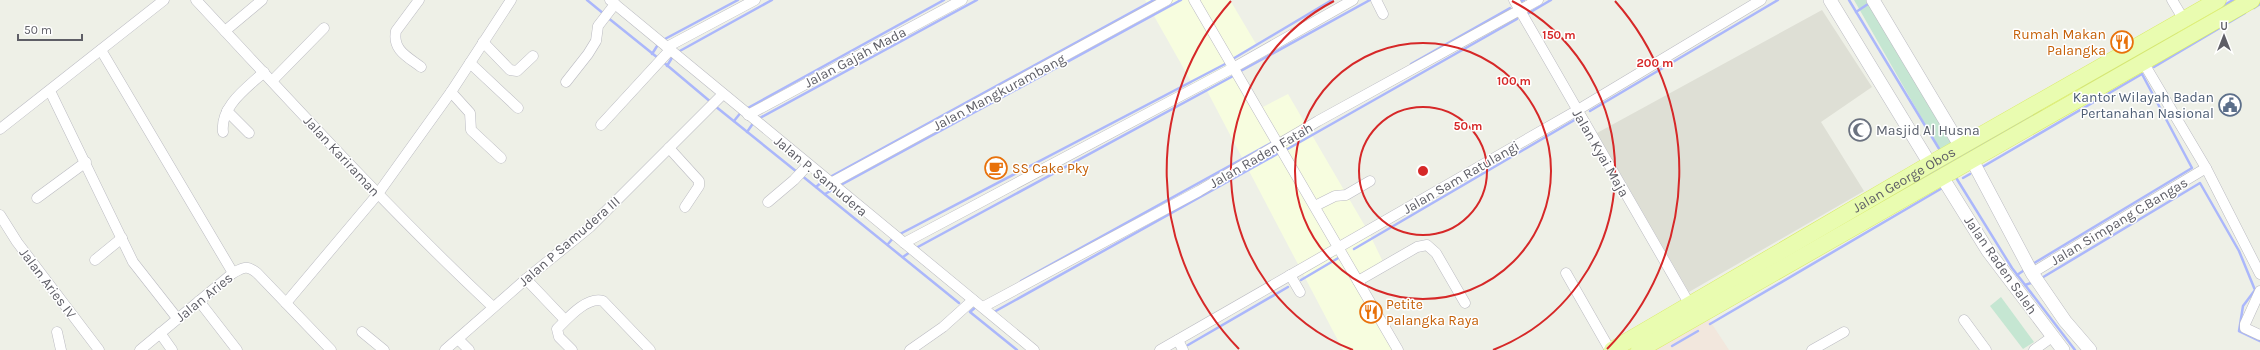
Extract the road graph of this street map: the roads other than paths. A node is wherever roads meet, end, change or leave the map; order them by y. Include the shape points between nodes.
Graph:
1 (164, 0) edge
2 (196, 0) edge
3 (262, 0) edge
4 (419, 0) edge
5 (511, 0) edge
6 (755, 0) edge
7 (962, 0) edge
8 (1167, 0) edge
9 (1194, 0) edge
10 (1353, 0) edge
11 (1376, 0) edge
12 (1514, 0) edge
13 (1538, 0) edge
14 (1761, 0) edge
15 (1830, 0) edge
16 (1873, 0) edge
17 (2172, 0) edge
18 (2218, 0) edge
19 (2252, 0) edge
20 (613, 2) edge
21 (1520, 10) junction
22 (1383, 14) dead end
23 (2184, 20) junction
24 (324, 28) dead end
25 (225, 31) junction
26 (484, 42) junction
27 (668, 49) junction
28 (101, 50) junction
29 (533, 56) dead end
30 (2143, 62) junction
31 (470, 63) junction
32 (421, 67) dead end
33 (1233, 68) junction
34 (264, 72) junction
35 (272, 81) junction
36 (566, 82) dead end
37 (50, 91) junction
38 (451, 92) junction
39 (723, 94) junction
40 (2050, 96) junction
41 (518, 108) dead end
42 (2059, 109) junction
43 (227, 111) junction
44 (1576, 111) junction
45 (748, 115) junction
46 (601, 125) dead end
47 (0, 129) edge
48 (223, 132) dead end
49 (249, 133) dead end
50 (1280, 145) junction
51 (1960, 147) junction
52 (669, 148) junction
53 (501, 158) dead end
54 (1972, 160) junction
55 (86, 162) junction
56 (1930, 164) junction
57 (808, 165) junction
58 (2206, 168) junction
59 (1370, 181) dead end
60 (1945, 182) junction
61 (830, 183) junction
62 (377, 195) junction
63 (38, 198) dead end
64 (768, 202) dead end
65 (1315, 206) junction
66 (685, 207) dead end
67 (0, 215) edge
68 (1840, 225) junction
69 (122, 238) junction
70 (904, 243) junction
71 (1339, 247) junction
72 (95, 260) dead end
73 (233, 273) junction
74 (1566, 273) dead end
75 (2032, 273) junction
76 (2260, 274) edge
77 (1290, 275) junction
78 (526, 278) junction
79 (1358, 281) junction
80 (2260, 291) edge
81 (1300, 292) dead end
82 (973, 300) junction
83 (199, 301) junction
84 (286, 303) junction
85 (1465, 303) dead end
86 (1690, 305) junction
87 (493, 307) junction
88 (983, 307) junction
89 (177, 318) junction
90 (565, 320) junction
91 (1964, 320) dead end
92 (57, 332) dead end
93 (362, 332) dead end
94 (1844, 332) dead end
95 (160, 333) junction
96 (2260, 335) edge
97 (2052, 337) junction
98 (458, 339) junction
99 (1178, 340) junction
100 (61, 350) edge
101 (99, 350) edge
102 (140, 350) edge
103 (172, 350) edge
104 (237, 350) edge
105 (331, 350) edge
106 (384, 350) edge
107 (445, 350) edge
108 (469, 350) edge
109 (572, 350) edge
110 (650, 350) edge
111 (910, 350) edge
112 (1034, 350) edge
113 (1160, 350) edge
114 (1183, 350) edge
115 (1398, 350) edge
116 (1611, 350) edge
117 (1639, 350) edge
118 (1812, 350) edge
119 (1986, 350) edge
120 (2034, 350) edge
121 (2063, 350) edge
122 (2090, 350) edge

1 - 28 street
2 - 25 street, Jalan Kariraman
3 - 25 street
4 - 32 street via 396,32 395,45
5 - 26 street
6 - 27 street
7 - 45 street, Jalan Gajah Mada
8 - 61 street, Jalan Mangkurambang
9 - 33 street
10 - 33 street
11 - 22 street
12 - 21 street, Jalan Kyai Maja
13 - 21 street, Jalan Raden Fatah
14 - 44 street, Jalan Sam Ratulangi
15 - 56 street
16 - 51 street
17 - 23 street
18 - 23 main road, Jalan George Obos
19 - 30 main road, Jalan George Obos
20 - 27 street, Jalan P. Samudera
20 - 36 street via 596,41
21 - 44 street, Jalan Kyai Maja
21 - 50 street, Jalan Raden Fatah via 1318,121
23 - 40 main road, Jalan George Obos
24 - 35 street
25 - 34 street, Jalan Kariraman
26 - 29 street via 510,70 517,70
26 - 31 street
27 - 39 street, Jalan P. Samudera
27 - 46 street
28 - 37 street
28 - 73 street
30 - 42 main road, Jalan George Obos
30 - 58 street
31 - 38 street
31 - 41 street
33 - 50 street
33 - 70 street
34 - 35 street, Jalan Kariraman
34 - 43 street
35 - 62 street, Jalan Kariraman
37 - 47 street
37 - 55 street
38 - 53 street via 470,112 471,130
38 - 62 street
39 - 45 street, Jalan P. Samudera
39 - 52 street, Jalan P Samudera III
40 - 42 main road
40 - 51 main road, Jalan George Obos
42 - 54 main road, Jalan George Obos
43 - 48 street via 222,125
43 - 49 street
44 - 71 street, Jalan Sam Ratulangi
44 - 86 street, Jalan Kyai Maja
45 - 57 street, Jalan P. Samudera
50 - 65 street
50 - 88 street, Jalan Raden Fatah
51 - 56 main road, Jalan George Obos
52 - 66 street via 699,181 699,186
52 - 78 street, Jalan P Samudera III via 590,227
54 - 60 main road, Jalan George Obos
54 - 75 street
55 - 63 street
55 - 69 street
56 - 68 main road, Jalan George Obos
57 - 61 street, Jalan P. Samudera
57 - 64 street
58 - 75 street, Jalan Simpang C.Bangas
58 - 76 street
59 - 65 street via 1346,195 1335,196
60 - 68 main road, Jalan George Obos
60 - 97 street, Jalan Raden Saleh via 1988,250
61 - 70 street, Jalan P. Samudera
62 - 84 street
62 - 87 street, Jalan Kariraman
65 - 71 street
67 - 101 street, Jalan Aries IV via 17,242
68 - 86 main road, Jalan George Obos
68 - 117 main road, Jalan George Obos
69 - 72 street
69 - 89 street via 139,271
70 - 82 street, Jalan P. Samudera
71 - 77 street, Jalan Sam Ratulangi
71 - 79 street
73 - 83 street, Jalan Aries
73 - 84 street, Jalan Aries via 244,266 250,267
74 - 116 street
75 - 122 street via 2065,321
77 - 81 street
77 - 99 street, Jalan Sam Ratulangi
78 - 87 street, Jalan P Samudera III
78 - 90 street
79 - 85 street via 1417,247 1427,245 1436,253
79 - 115 street
80 - 96 street via 2245,328
82 - 88 street, Jalan P. Samudera
82 - 111 street via 943,327
83 - 89 street, Jalan Aries
83 - 104 street
84 - 105 street
86 - 116 main road, Jalan George Obos
87 - 98 street, Jalan P Samudera III
88 - 112 street, Jalan P. Samudera
89 - 95 street, Jalan Aries
90 - 109 street via 556,333
90 - 110 street via 590,302 597,299 604,301
91 - 119 street
92 - 100 street
93 - 106 street
94 - 118 street
95 - 102 street, Jalan Aries
95 - 103 street
97 - 120 street
97 - 121 street, Jalan Raden Saleh
98 - 107 street, Jalan P Samudera III
98 - 108 street
99 - 113 street, Jalan Sam Ratulangi
99 - 114 street

